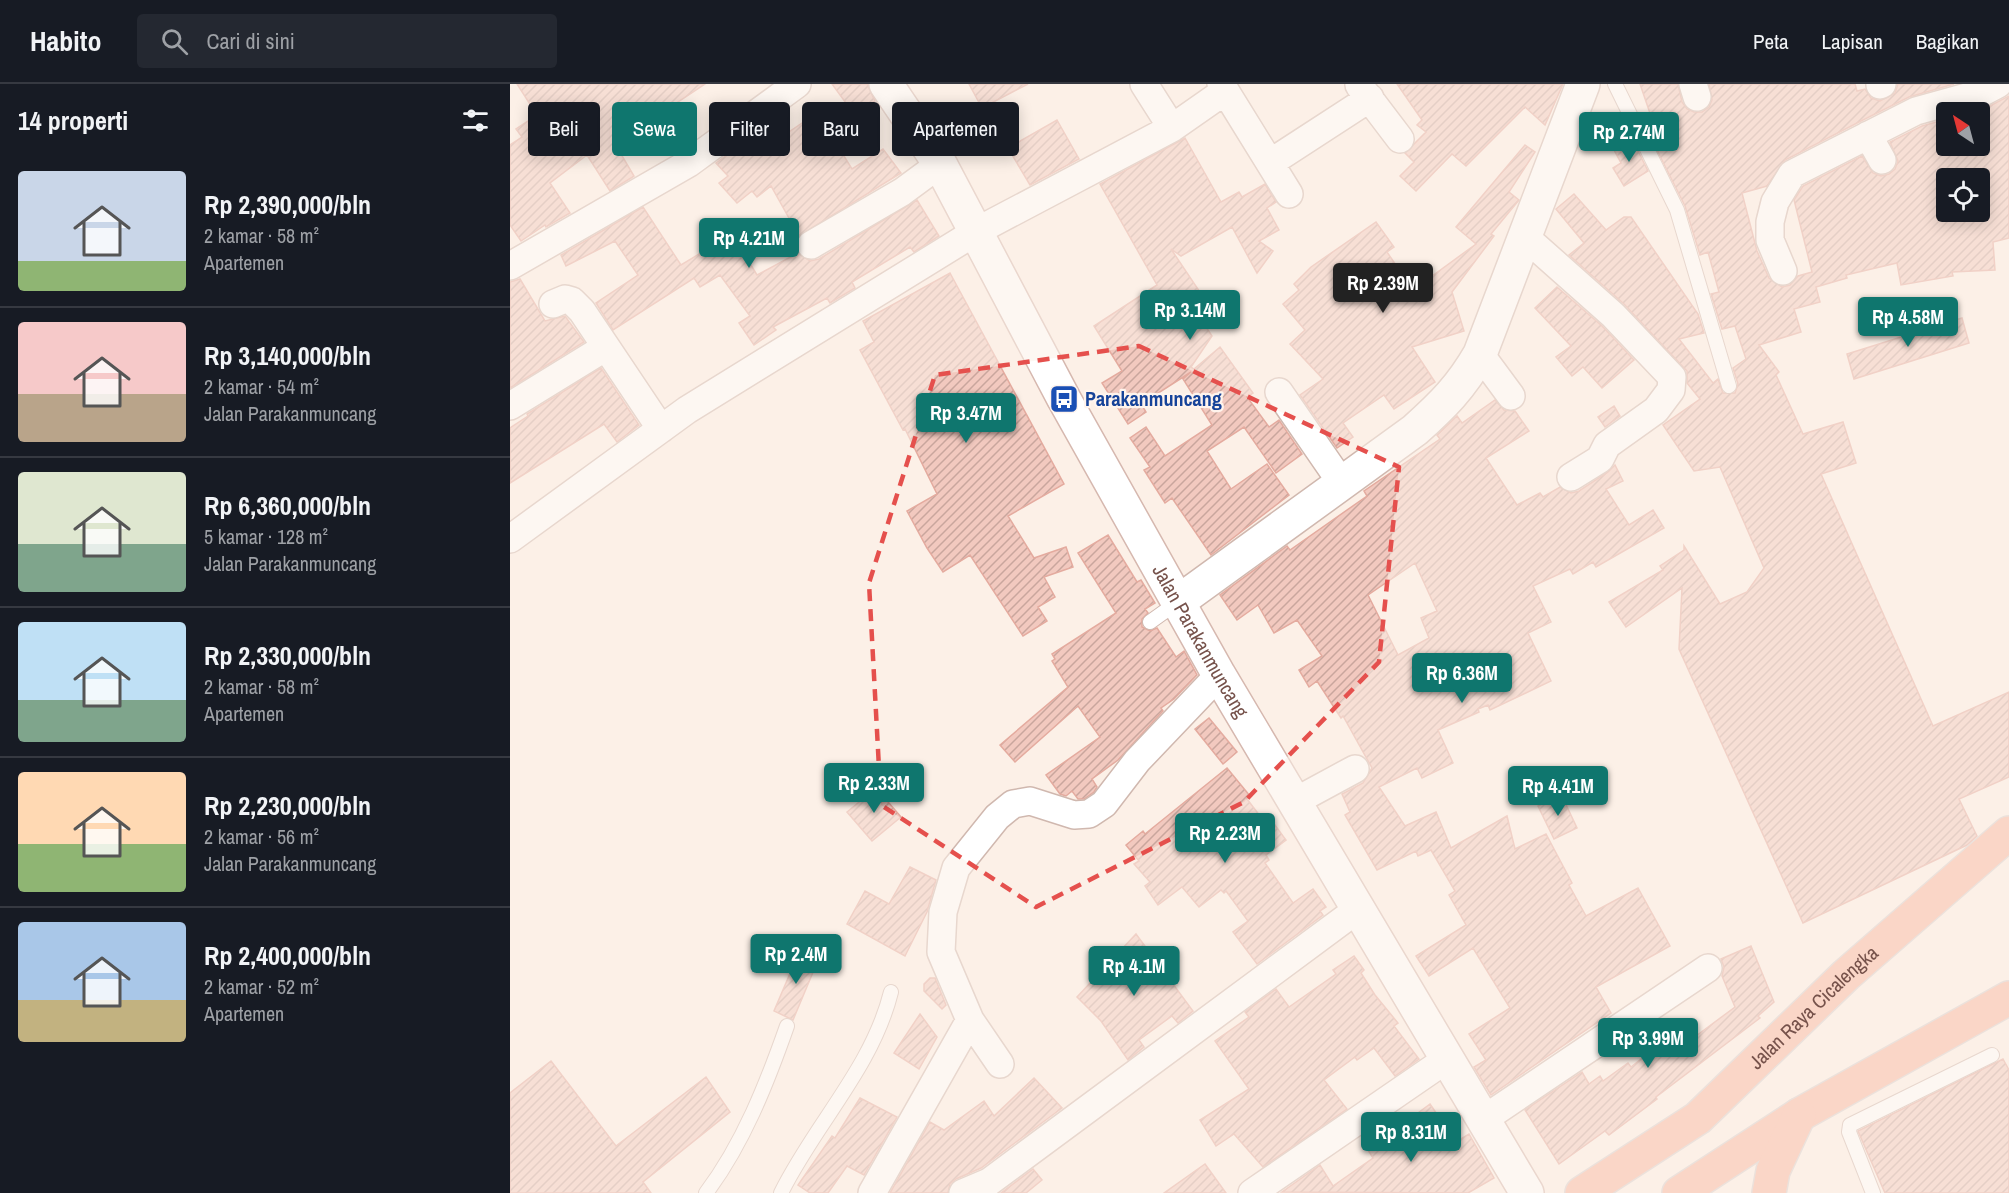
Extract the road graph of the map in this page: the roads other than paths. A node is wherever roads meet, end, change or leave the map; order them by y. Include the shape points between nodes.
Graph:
1 (797, 84) edge
2 (886, 84) edge
3 (1144, 84) edge
4 (1583, 84) edge
5 (1614, 84) edge
6 (1998, 84) edge
7 (1223, 88) edge
8 (1364, 91) edge
9 (1172, 128) junction
10 (1868, 135) junction
11 (1400, 139) dead end
12 (1882, 160) dead end
13 (1270, 163) junction
14 (940, 164) junction
15 (1289, 194) dead end
16 (977, 231) junction
17 (1524, 236) junction
18 (811, 245) dead end
19 (510, 266) edge
20 (1783, 271) dead end
21 (553, 304) dead end
22 (606, 347) junction
23 (1480, 354) junction
24 (1729, 386) dead end
25 (1279, 392) dead end
26 (1511, 396) dead end
27 (510, 406) edge
28 (661, 429) junction
29 (1571, 477) dead end
30 (1341, 482) junction
31 (510, 538) edge
32 (1178, 602) junction
33 (1150, 622) dead end
34 (1220, 675) junction
35 (1355, 769) dead end
36 (1294, 802) junction
37 (2009, 833) edge
38 (1358, 909) junction
39 (1708, 968) dead end
40 (891, 992) dead end
41 (2009, 998) edge
42 (970, 1020) junction
43 (786, 1026) dead end
44 (1992, 1055) dead end
45 (1447, 1059) junction
46 (1000, 1064) dead end
47 (1799, 1115) junction
48 (1484, 1119) junction
49 (706, 1193) edge
50 (781, 1193) edge
51 (872, 1193) edge
52 (963, 1193) edge
53 (1251, 1193) edge
54 (1527, 1193) edge
55 (1582, 1193) edge
56 (1679, 1193) edge
57 (1769, 1193) edge
58 (1873, 1193) edge

1 - 19 street via 689,163
2 - 14 main road, Jalan Parakanmuncang
3 - 9 street
4 - 17 main road
5 - 24 lane via 1677,210
6 - 10 street via 1981,93 1916,111
7 - 9 street
7 - 13 street
8 - 11 street
8 - 13 street
9 - 16 street
10 - 12 street
10 - 20 street via 1792,174 1784,184 1775,202 1770,240
13 - 15 street
14 - 16 main road, Jalan Parakanmuncang
14 - 18 street via 902,192
16 - 28 street
16 - 32 main road, Jalan Parakanmuncang via 1064,399
17 - 23 main road
17 - 29 street via 1613,315 1672,377 1671,390 1656,410 1607,445 1600,459
21 - 22 street via 572,301
22 - 27 street
22 - 28 street
23 - 26 street
23 - 30 main road via 1463,384 1445,404
25 - 30 street
28 - 31 street
30 - 32 main road
32 - 33 lane
32 - 34 main road, Jalan Parakanmuncang
34 - 36 main road, Jalan Parakanmuncang
34 - 42 street via 1137,761 1104,804 1089,814 1074,816 1030,801 1013,804 997,817 956,868 943,912 940,952
35 - 36 street
36 - 38 main road, Jalan Parakanmuncang
37 - 55 highway, Jalan Raya Cicalengka via 1846,975 1698,1118
38 - 45 main road, Jalan Parakanmuncang
38 - 52 street via 989,1182
39 - 48 street
40 - 50 lane via 866,1059 795,1165
41 - 47 highway
42 - 46 street
42 - 51 street
43 - 49 lane via 770,1074 723,1171
44 - 58 lane via 1850,1125 1849,1132
45 - 48 main road, Jalan Parakanmuncang
45 - 53 street
47 - 56 highway
47 - 57 highway via 1773,1171
48 - 54 main road, Jalan Parakanmuncang

